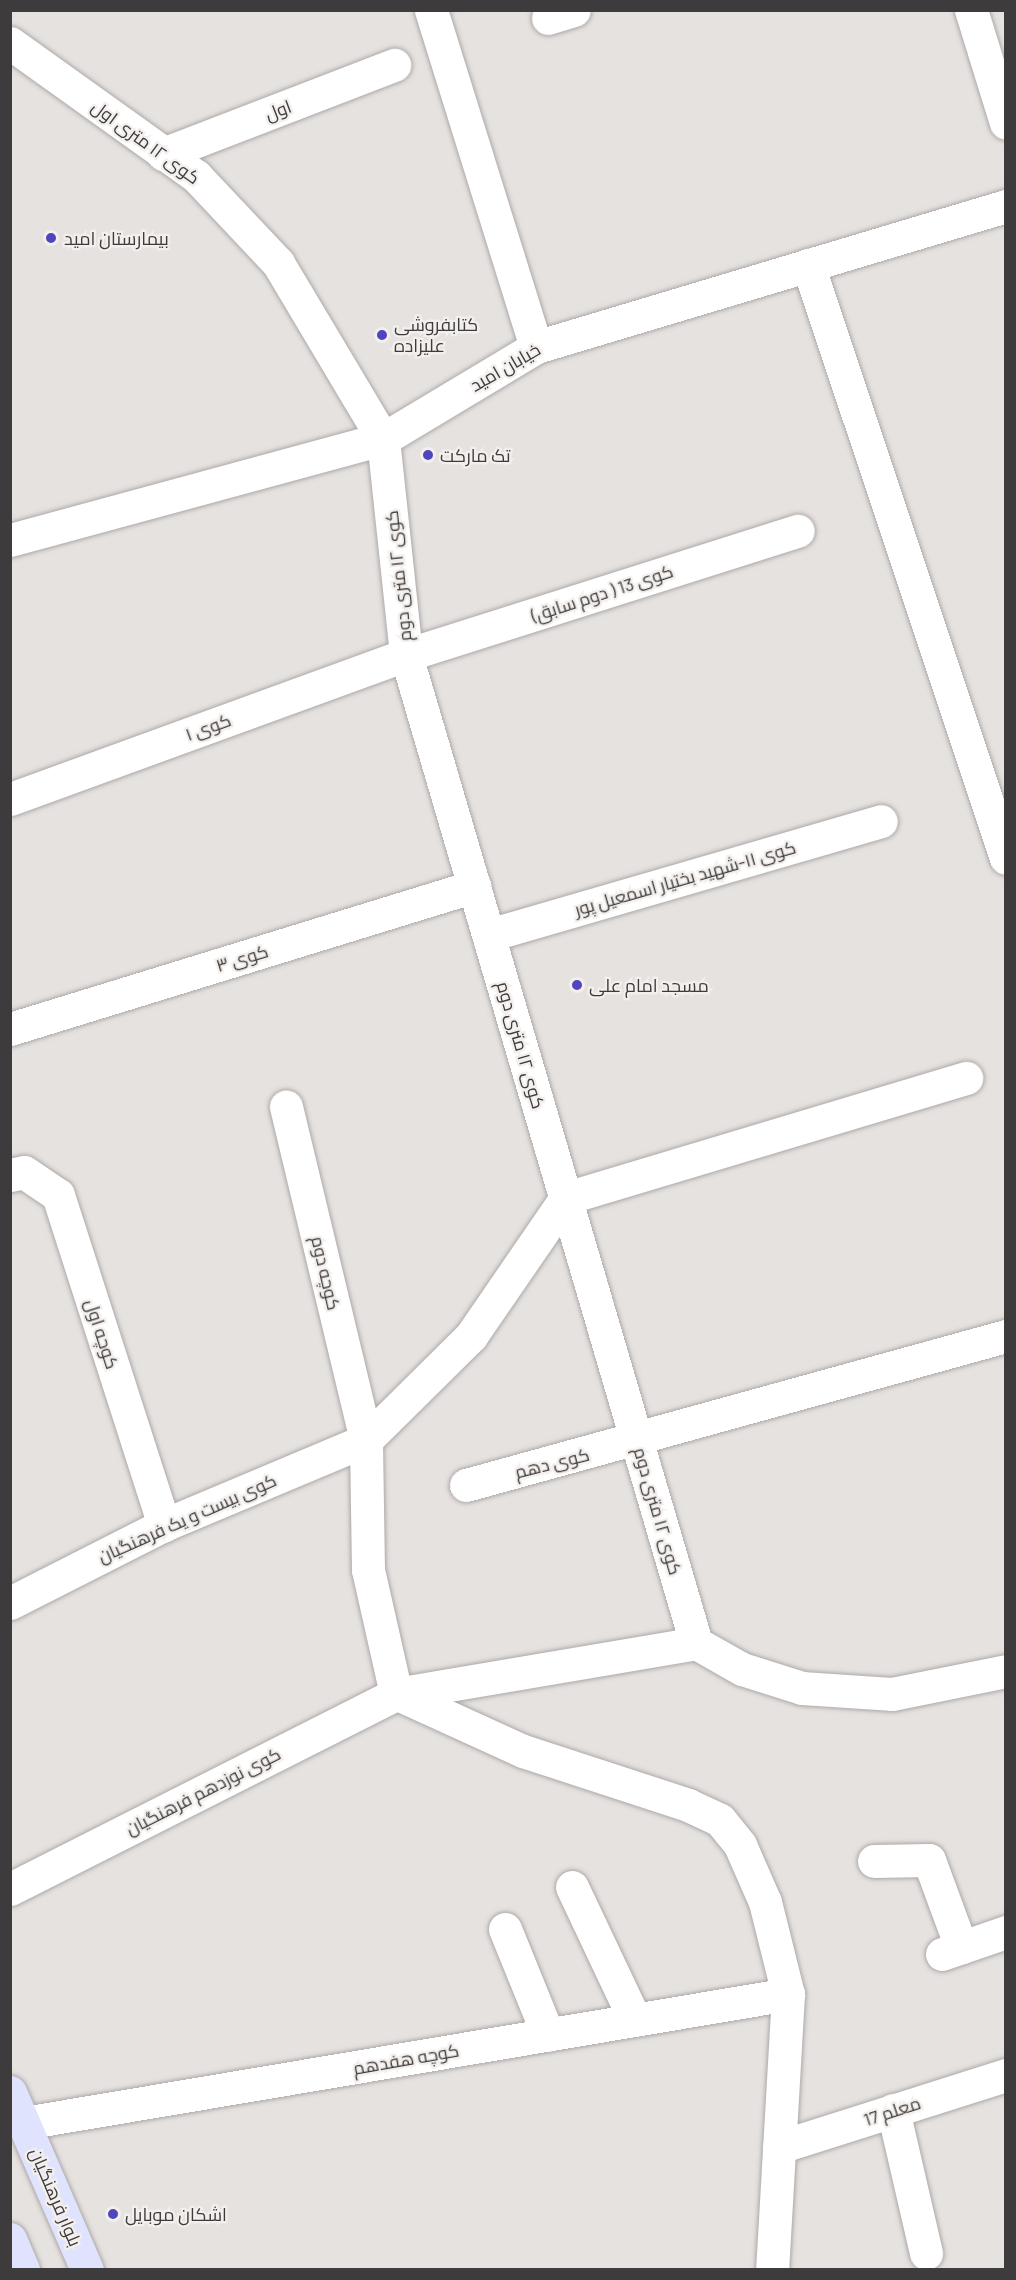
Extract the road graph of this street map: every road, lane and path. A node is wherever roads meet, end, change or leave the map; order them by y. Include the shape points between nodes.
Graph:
1 (431, 10) edge
2 (971, 10) edge
3 (10, 43) edge
4 (394, 65) dead end
5 (1005, 123) edge
6 (163, 154) junction
7 (1005, 206) edge
8 (808, 265) junction
9 (536, 347) junction
10 (383, 439) junction
11 (798, 531) dead end
12 (10, 540) edge
13 (406, 655) junction
14 (10, 799) edge
15 (881, 821) dead end
16 (1005, 858) edge
17 (474, 886) junction
18 (489, 935) junction
19 (10, 1029) edge
20 (966, 1078) dead end
21 (286, 1106) dead end
22 (10, 1175) edge
23 (566, 1198) junction
24 (1005, 1336) edge
25 (366, 1440) junction
26 (637, 1441) junction
27 (466, 1485) dead end
28 (164, 1525) junction
29 (10, 1603) edge
30 (696, 1643) junction
31 (1005, 1671) edge
32 (396, 1694) junction
33 (874, 1861) dead end
34 (572, 1887) dead end
35 (10, 1889) edge
36 (505, 1929) dead end
37 (1005, 1932) edge
38 (788, 1994) junction
39 (635, 2020) junction
40 (549, 2035) junction
41 (1005, 2075) edge
42 (10, 2092) edge
43 (893, 2110) junction
44 (24, 2123) junction
45 (778, 2147) junction
46 (10, 2239) edge
47 (926, 2253) dead end
48 (23, 2270) edge
49 (87, 2270) edge
50 (772, 2270) edge

1 - 9 street
2 - 5 street
3 - 6 street, کوی ۱۲ متری اول
4 - 6 street, اول
6 - 10 street, کوی ۱۲ متری اول via 196,176 278,263
7 - 8 street, خیابان امید
8 - 9 street, خیابان امید
8 - 16 street
9 - 10 street, خیابان امید
10 - 12 street, خیابان امید
10 - 13 street, کوی ۱۲ متری دوم
11 - 13 street, کوی 13 ( دوم سابق)
13 - 14 street, کوی ۱
13 - 17 street, کوی ۱۲ متری دوم
15 - 18 street, کوی ۱۱-شهید بختیار اسمعیل پور
17 - 18 street, کوی ۱۲ متری دوم
17 - 19 street, کوی ۳
18 - 23 street, کوی ۱۲ متری دوم
20 - 23 street
21 - 25 street, کوچه دوم
22 - 28 street, کوچه اول via 24,1172 58,1195
23 - 25 street via 471,1336
23 - 26 street, کوی ۱۲ متری دوم
24 - 26 street, کوی دهم
25 - 28 street, کوی بیست و یک فرهنگیان
25 - 32 street, کوچه دوم via 368,1570
26 - 27 street, کوی دهم
26 - 30 street, کوی ۱۲ متری دوم
28 - 29 street, کوی بیست و یک فرهنگیان
30 - 31 street via 742,1669 802,1688 892,1694
30 - 32 street, کوی نوزدهم فرهنگیان
32 - 35 street, کوی نوزدهم فرهنگیان
32 - 38 street via 523,1751 720,1820 740,1845 765,1902
33 - 37 street via 929,1860 951,1951
34 - 39 street
36 - 40 street
38 - 39 street, کوچه هفدهم
38 - 45 street
39 - 40 street, کوچه هفدهم
40 - 44 street, کوچه هفدهم
41 - 43 street, معلم 17
42 - 44 main road, بلوار فرهنگیان
43 - 45 street, معلم 17
43 - 47 street
44 - 49 main road, بلوار فرهنگیان
45 - 50 street
46 - 48 main road

